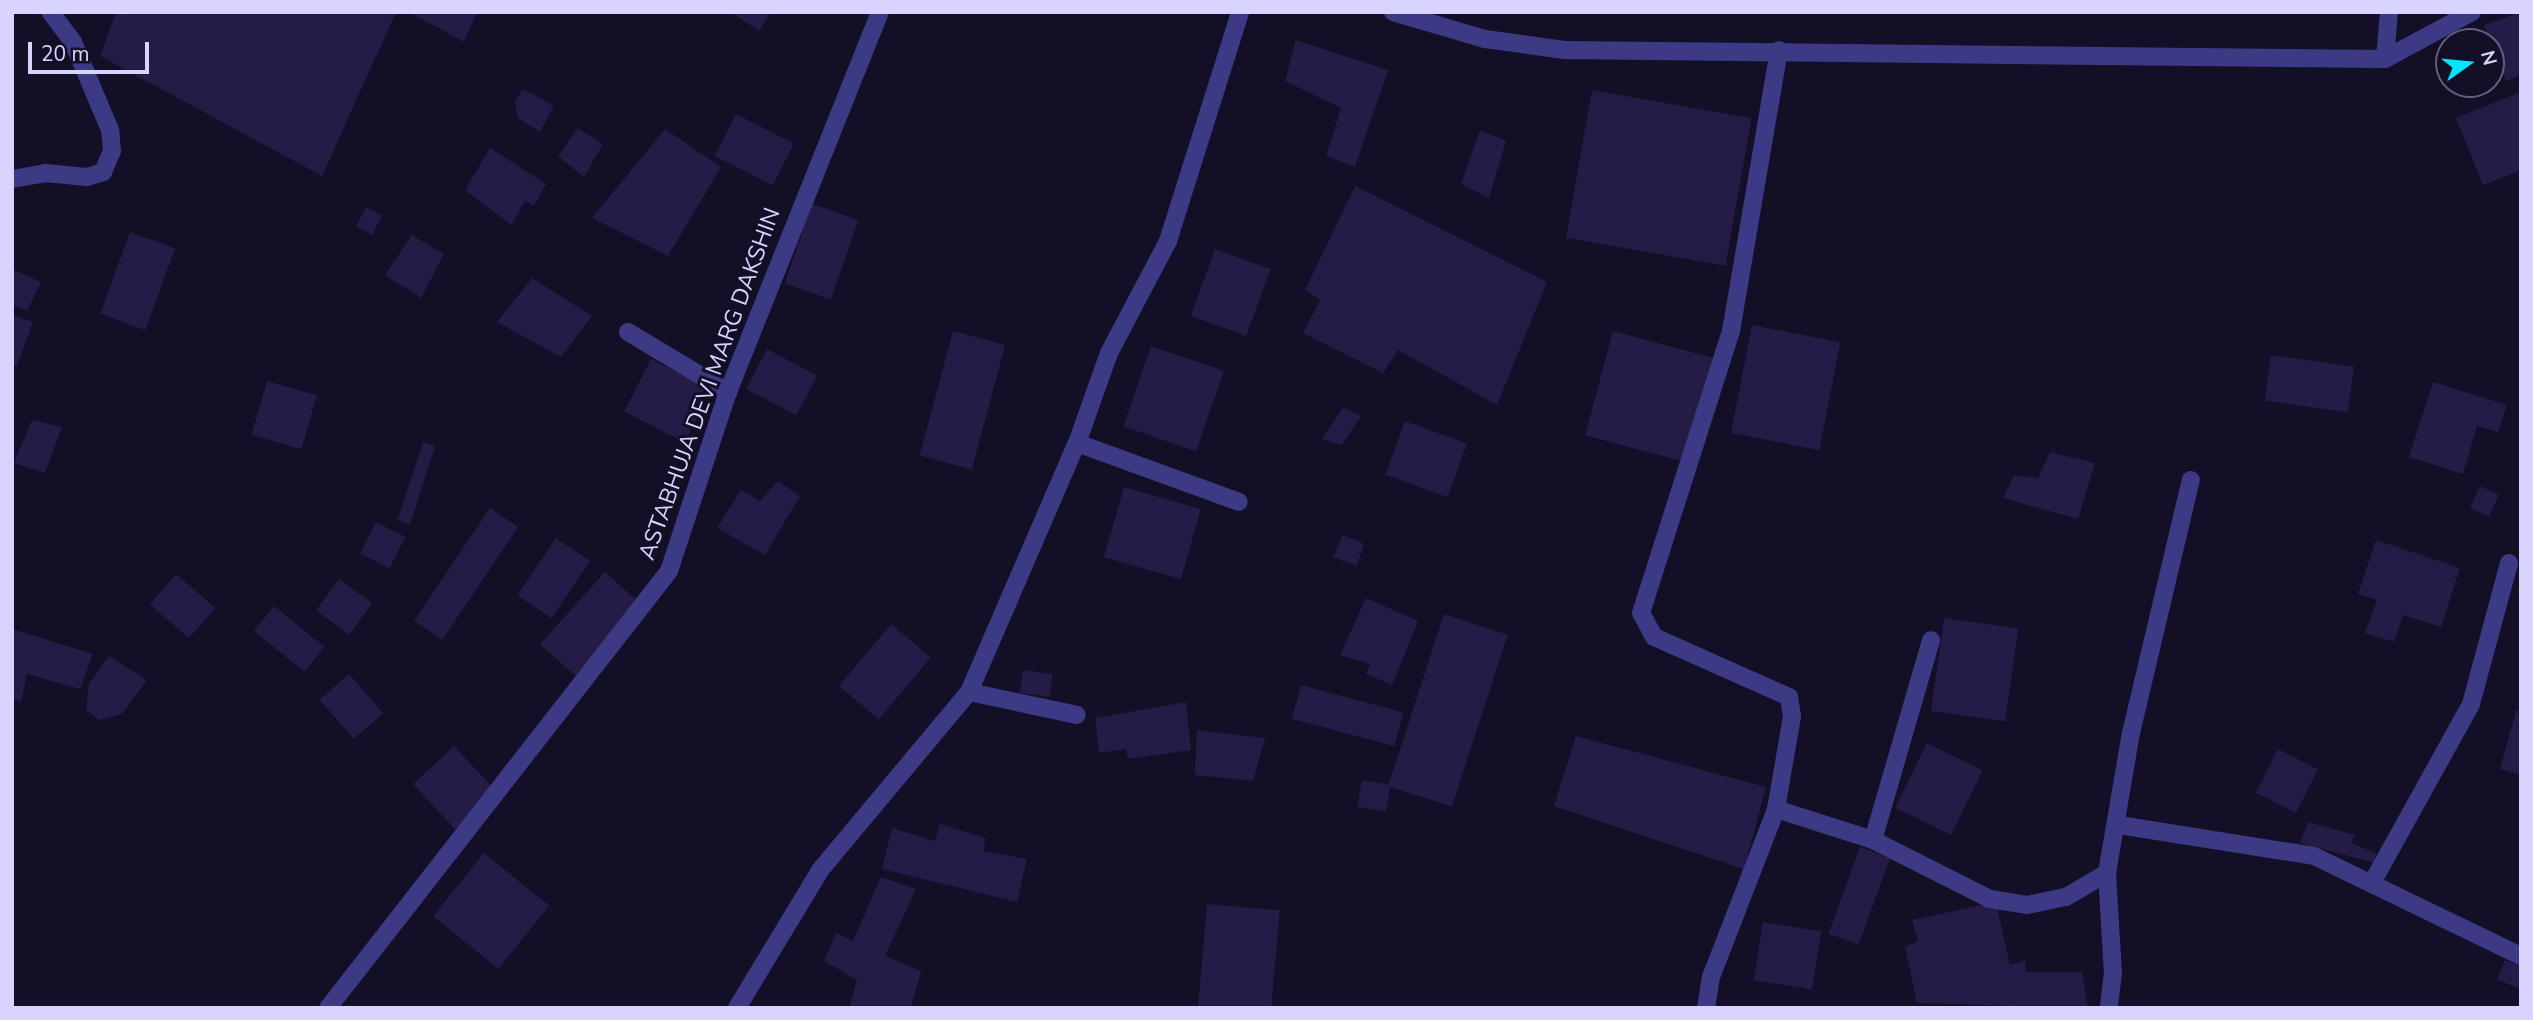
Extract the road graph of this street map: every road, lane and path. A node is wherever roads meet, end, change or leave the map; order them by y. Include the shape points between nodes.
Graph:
1 (50, 12) edge
2 (880, 12) edge
3 (1240, 12) edge
4 (1393, 12) edge
5 (2389, 12) edge
6 (2472, 12) edge
7 (1779, 50) junction
8 (2385, 59) junction
9 (12, 179) edge
10 (628, 331) dead end
11 (728, 392) junction
12 (1077, 443) junction
13 (2191, 480) dead end
14 (1239, 502) dead end
15 (2509, 563) dead end
16 (1931, 640) dead end
17 (969, 692) junction
18 (1077, 715) dead end
19 (1776, 809) junction
20 (2119, 825) junction
21 (1873, 840) junction
22 (2107, 873) junction
23 (2373, 881) junction
24 (2521, 956) edge
25 (328, 1008) edge
26 (737, 1008) edge
27 (1706, 1008) edge
28 (2109, 1008) edge

1 - 9 street via 73,42 110,130 112,152 103,173 87,177 45,173
2 - 11 street, ASTABHUJA DEVI MARG DAKSHIN
3 - 12 street via 1168,241 1109,353
4 - 7 street via 1485,39 1564,50
5 - 8 street
6 - 8 street
7 - 8 street
7 - 19 street via 1731,331 1641,612 1654,637 1789,697 1792,716
10 - 11 street
11 - 25 street, ASTABHUJA DEVI MARG DAKSHIN via 669,571
12 - 14 street
12 - 17 street
13 - 20 street via 2131,733
15 - 23 street via 2471,704
16 - 21 street
17 - 18 street
17 - 26 street via 821,869
19 - 21 street
19 - 27 street via 1710,977
20 - 22 street
20 - 23 street via 2314,856
21 - 22 street via 1990,899 2015,903 2066,897
22 - 28 street via 2113,973
23 - 24 street

